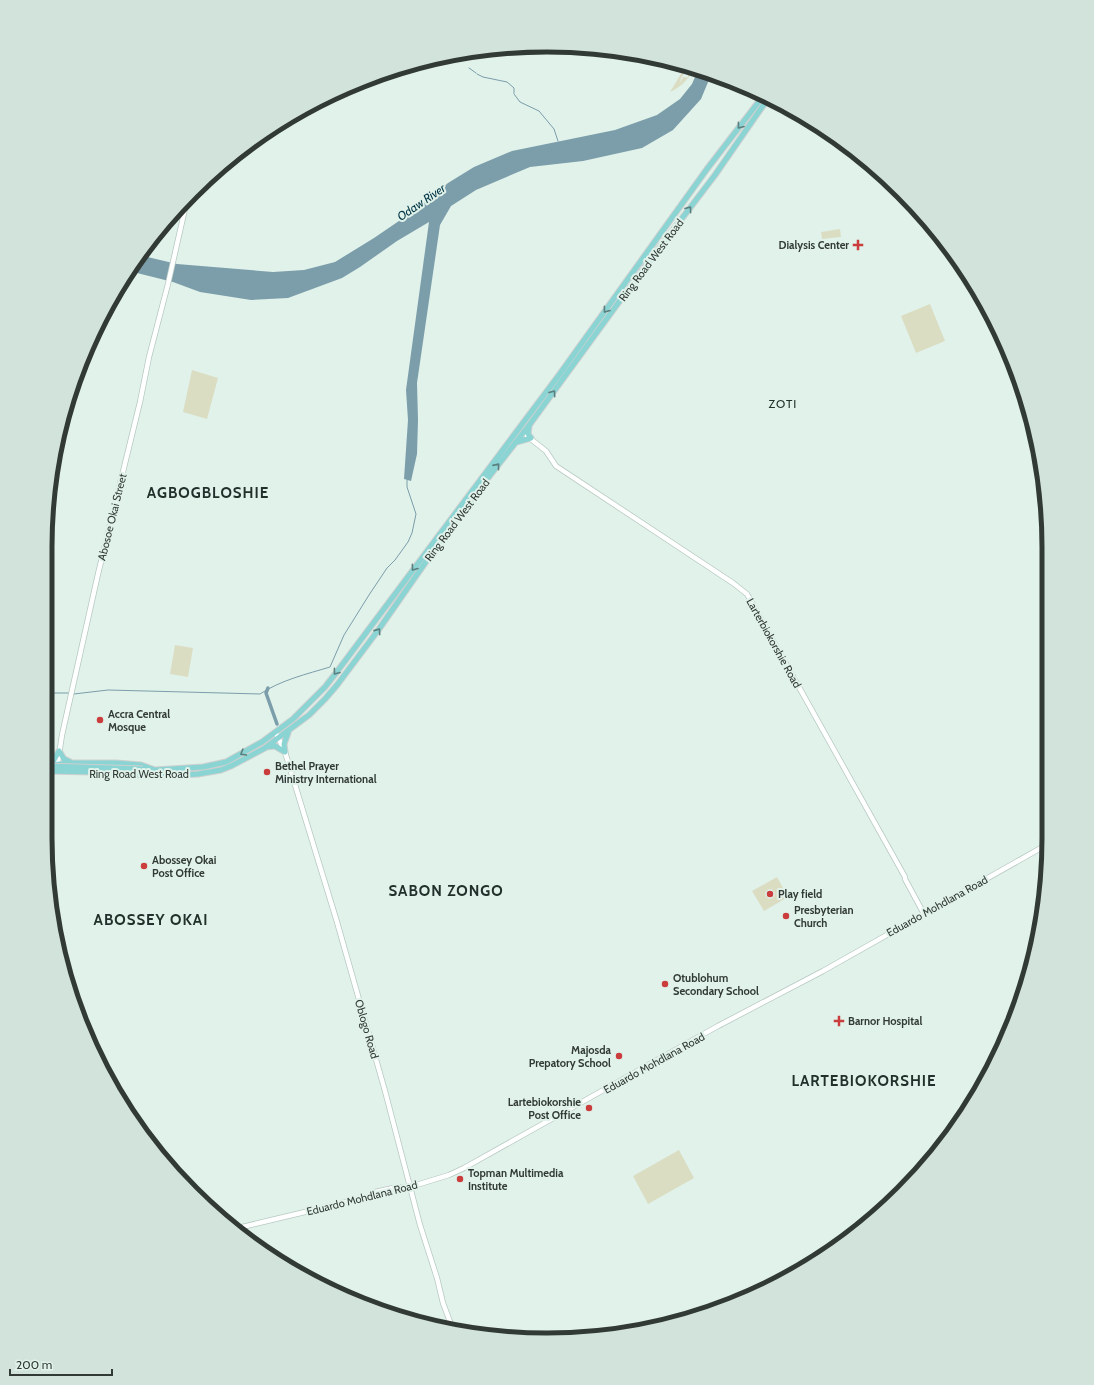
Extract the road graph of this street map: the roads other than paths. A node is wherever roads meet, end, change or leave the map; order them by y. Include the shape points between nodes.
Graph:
1 (760, 100) edge
2 (765, 103) edge
3 (707, 169) junction
4 (715, 175) junction
5 (185, 210) edge
6 (530, 424) junction
7 (520, 431) junction
8 (531, 438) junction
9 (517, 442) junction
10 (301, 710) junction
11 (290, 729) junction
12 (276, 732) junction
13 (278, 738) junction
14 (264, 748) junction
15 (59, 751) junction
16 (285, 752) junction
17 (52, 762) edge
18 (58, 763) junction
19 (71, 763) junction
20 (52, 764) edge
21 (52, 766) edge
22 (153, 770) junction
23 (143, 771) junction
24 (52, 772) edge
25 (52, 773) edge
26 (57, 774) junction
27 (148, 775) junction
28 (1042, 848) edge
29 (921, 905) junction
30 (927, 912) junction
31 (917, 918) junction
32 (410, 1187) junction
33 (241, 1227) edge
34 (450, 1323) edge

1 -> 3 main road, Ring Road West Road
2 - 4 main road, Ring Road West Road
3 - 4 main road
3 -> 7 main road, Ring Road West Road
6 -> 4 main road, Ring Road West Road
5 - 15 main road, Abosoe Okai Street via 98,574
6 - 7 main road, Ring Road West Road
6 - 8 main road via 528,434
7 - 8 main road, Larterbiokorshie Road
7 - 9 main road, Ring Road West Road
7 -> 10 main road, Ring Road West Road via 325,687
8 - 9 main road
8 - 29 main road, Larterbiokorshie Road via 546,451 556,466 747,594
11 -> 9 main road, Ring Road West Road via 309,715 337,685 455,520
10 - 12 main road, Ring Road West Road
10 - 13 main road via 299,717 281,732
11 - 13 main road, Ring Road West Road
11 - 16 main road via 284,739
12 - 13 main road, Oblogo Road
12 -> 22 main road, Ring Road West Road via 224,763
13 - 14 main road, Ring Road West Road
13 - 16 main road, Oblogo Road
14 - 16 main road via 275,746
14 - 27 main road, Ring Road West Road via 239,762 215,771 186,775
15 - 17 main road
15 - 18 main road, Abosoe Okai Street
15 - 19 main road via 64,759
16 - 32 main road, Oblogo Road via 346,955
18 - 19 main road, Ring Road West Road
18 - 20 main road, Ring Road West Road
18 - 26 main road, Abosoe Okai Street
19 - 22 main road, Ring Road West Road via 141,765
21 - 23 main road, Ring Road West Road, bridge
22 - 23 main road
23 - 24 main road, Ring Road West Road, bridge
23 - 27 main road
25 - 26 main road, Ring Road West Road
26 - 27 main road, Ring Road West Road
28 - 30 main road, Eduardo Mohdlana Road
29 - 30 main road
29 - 30 main road, Larterbiokorshie Road
29 - 31 main road
30 - 31 main road, Eduardo Mohdlana Road
31 - 32 main road, Eduardo Mohdlana Road via 464,1168
32 - 33 main road, Eduardo Mohdlana Road via 375,1192 368,1197
32 - 34 main road, Oblogo Road

